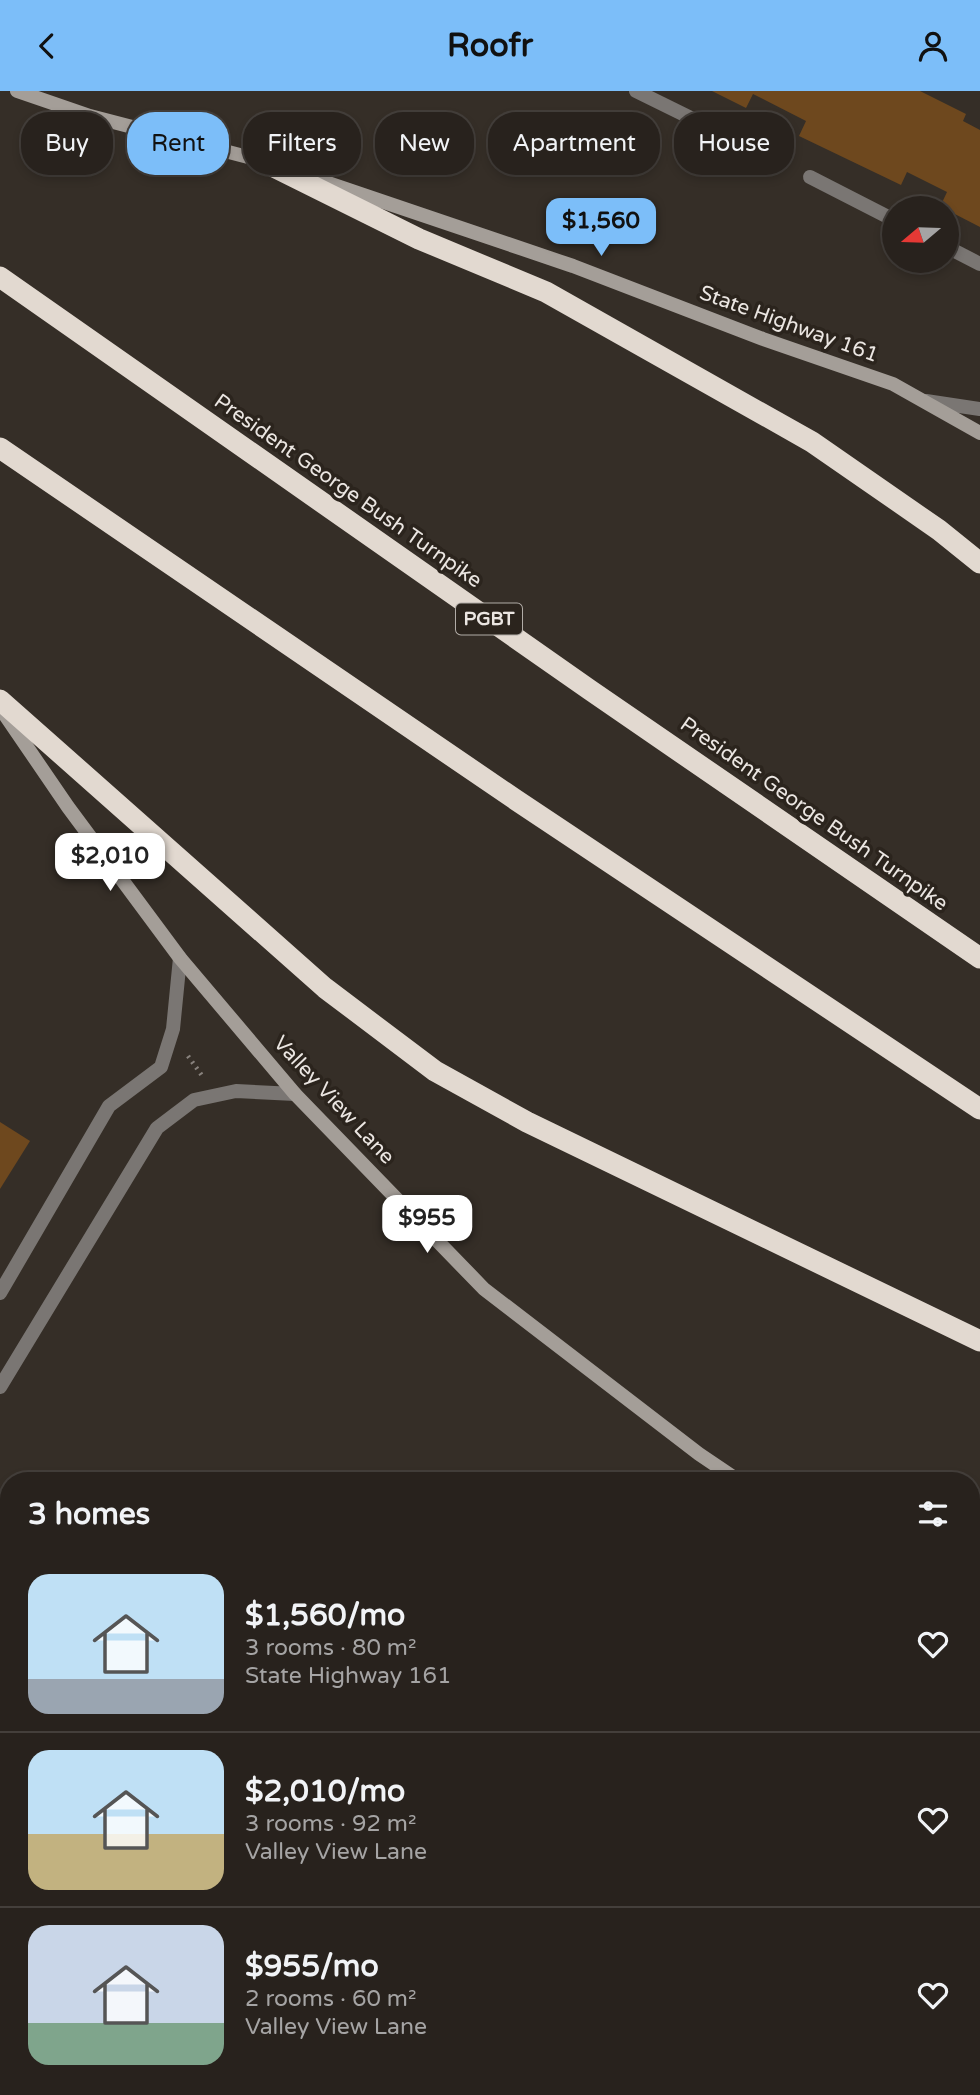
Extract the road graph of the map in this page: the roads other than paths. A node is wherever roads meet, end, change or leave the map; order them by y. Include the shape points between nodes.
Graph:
1 (17, 91) edge
2 (636, 91) edge
3 (679, 112) edge
4 (243, 156) edge
5 (290, 175) edge
6 (304, 175) edge
7 (810, 177) dead end
8 (882, 214) edge
9 (959, 253) edge
10 (980, 264) edge
11 (0, 277) edge
12 (923, 401) junction
13 (980, 409) edge
14 (980, 433) edge
15 (0, 448) edge
16 (980, 563) edge
17 (0, 700) edge
18 (0, 707) edge
19 (180, 958) junction
20 (980, 958) edge
21 (295, 1094) junction
22 (980, 1109) edge
23 (0, 1293) edge
24 (980, 1341) edge
25 (0, 1388) edge
26 (726, 1472) edge

1 - 4 main road, State Highway 161 via 90,116
2 - 3 street
5 - 16 highway via 419,240 546,292 812,442
6 - 12 main road, State Highway 161 via 573,266 893,384
7 - 8 street
9 - 10 street
11 - 20 highway, President George Bush Turnpike / PGBT
12 - 13 street
12 - 14 main road, State Highway 161
15 - 22 highway
17 - 24 highway via 325,988 435,1071 527,1122
18 - 19 main road, Valley View Lane
19 - 21 main road, Valley View Lane
19 - 23 street via 173,1029 161,1067 109,1106
21 - 25 street via 236,1091 194,1100 158,1128
21 - 26 main road, Valley View Lane via 484,1289

